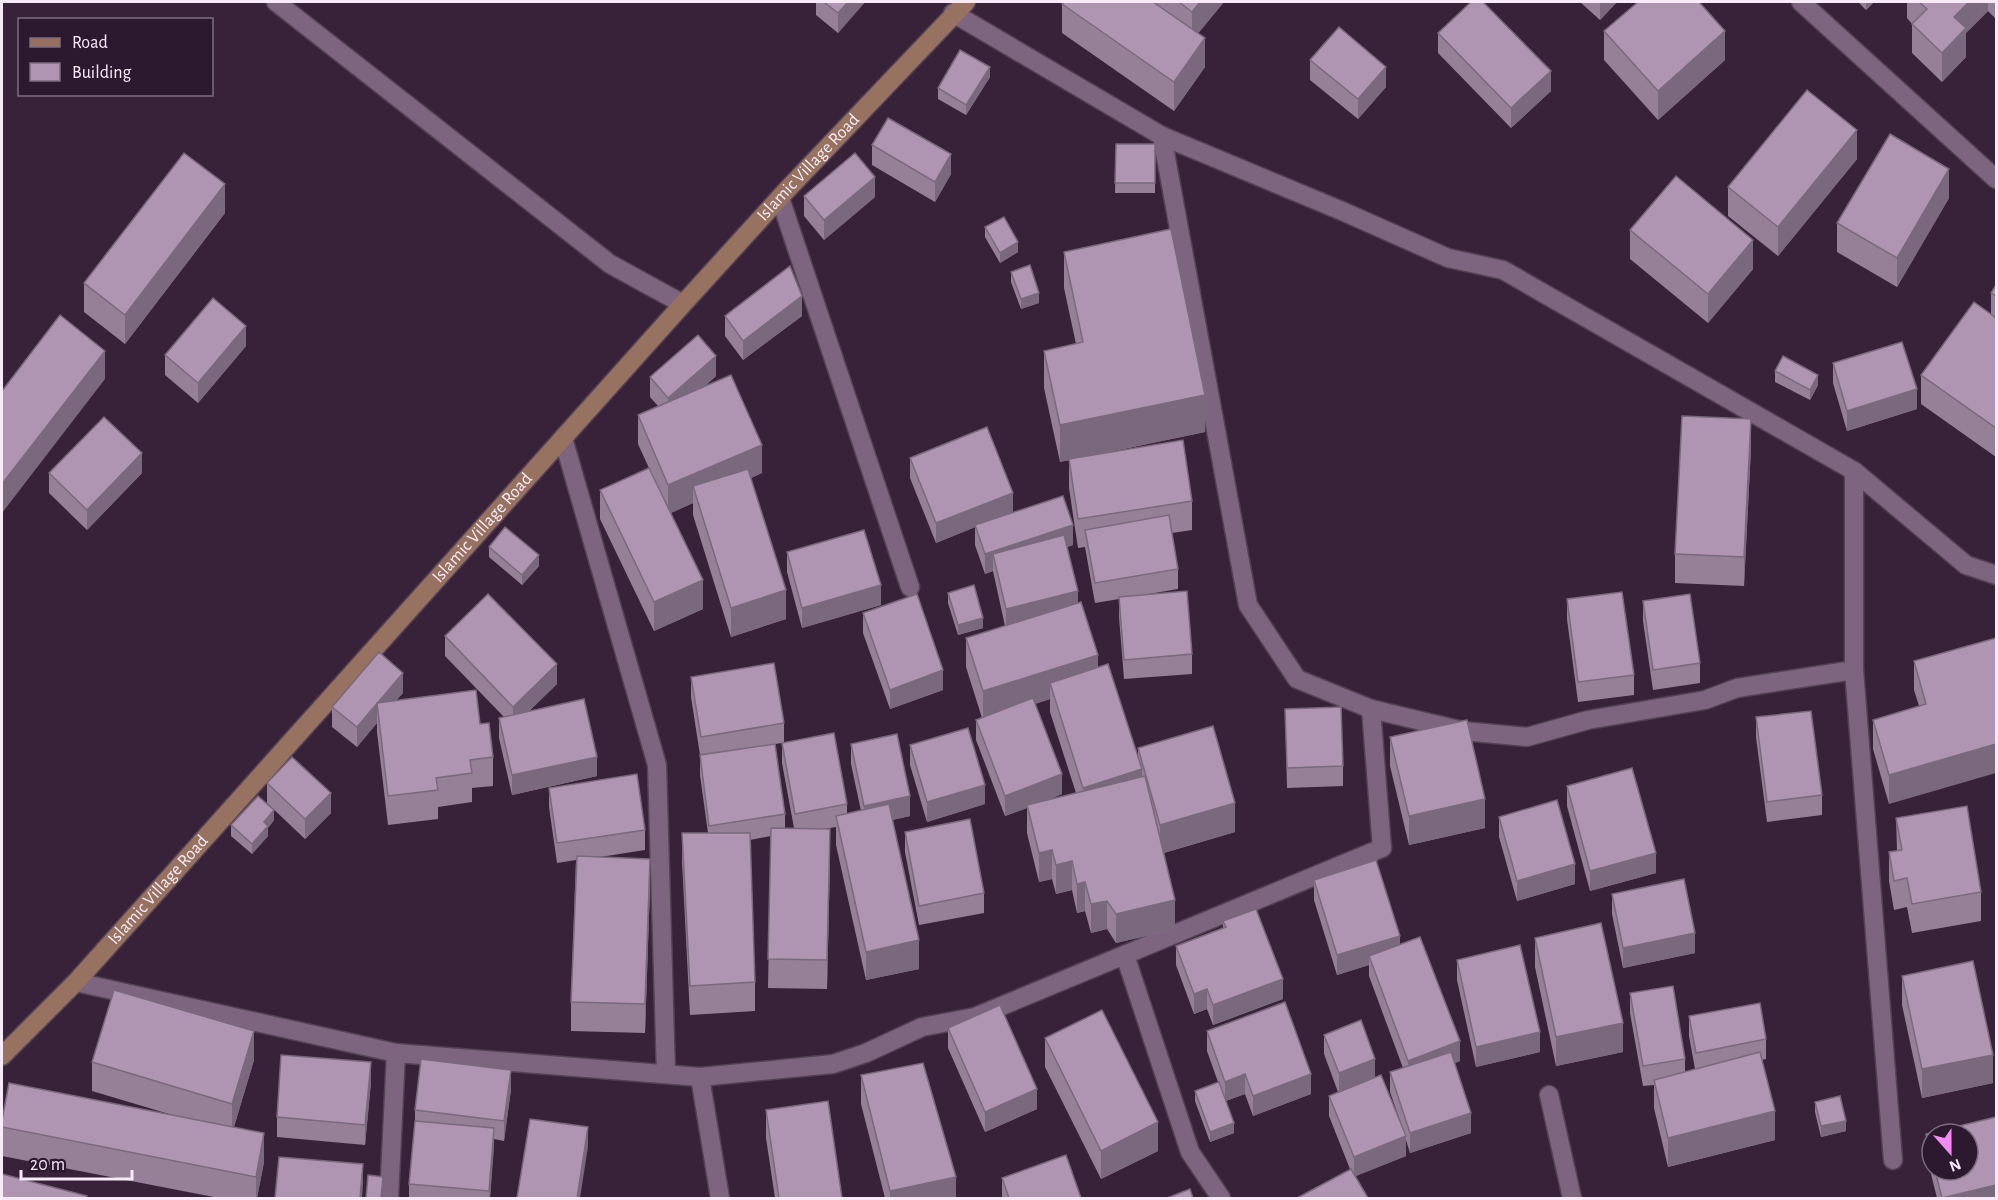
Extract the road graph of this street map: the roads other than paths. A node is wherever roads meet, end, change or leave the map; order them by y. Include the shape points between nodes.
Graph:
1 (276, 2) edge
2 (1801, 2) edge
3 (960, 7) edge
4 (1162, 136) junction
5 (1996, 179) edge
6 (780, 198) junction
7 (683, 304) junction
8 (563, 438) junction
9 (1854, 471) junction
10 (1996, 574) edge
11 (909, 587) dead end
12 (1854, 670) junction
13 (1371, 709) junction
14 (1125, 955) junction
15 (76, 982) junction
16 (396, 1053) junction
17 (2, 1056) edge
18 (666, 1074) junction
19 (700, 1077) junction
20 (1549, 1095) dead end
21 (1893, 1160) dead end
22 (389, 1198) edge
23 (720, 1198) edge
24 (1221, 1198) edge
25 (1572, 1198) edge

1 - 7 street via 610,264
2 - 5 street
3 - 4 street
3 - 6 street, Islamic Village Road
4 - 9 street via 1448,258 1503,270
4 - 13 street via 1248,605 1296,679
6 - 7 street, Islamic Village Road
6 - 11 street
7 - 8 street, Islamic Village Road
8 - 15 street, Islamic Village Road
8 - 18 street via 657,765
9 - 10 street via 1966,565
9 - 12 street
12 - 13 street via 1737,688 1705,700 1588,720 1527,737 1463,730
12 - 21 street
13 - 14 street via 1382,848
14 - 19 street via 975,1017 922,1027 833,1064
14 - 24 street via 1190,1152
15 - 16 street
15 - 17 street, Islamic Village Road
16 - 18 street
16 - 22 street
18 - 19 street
19 - 23 street
20 - 25 street

